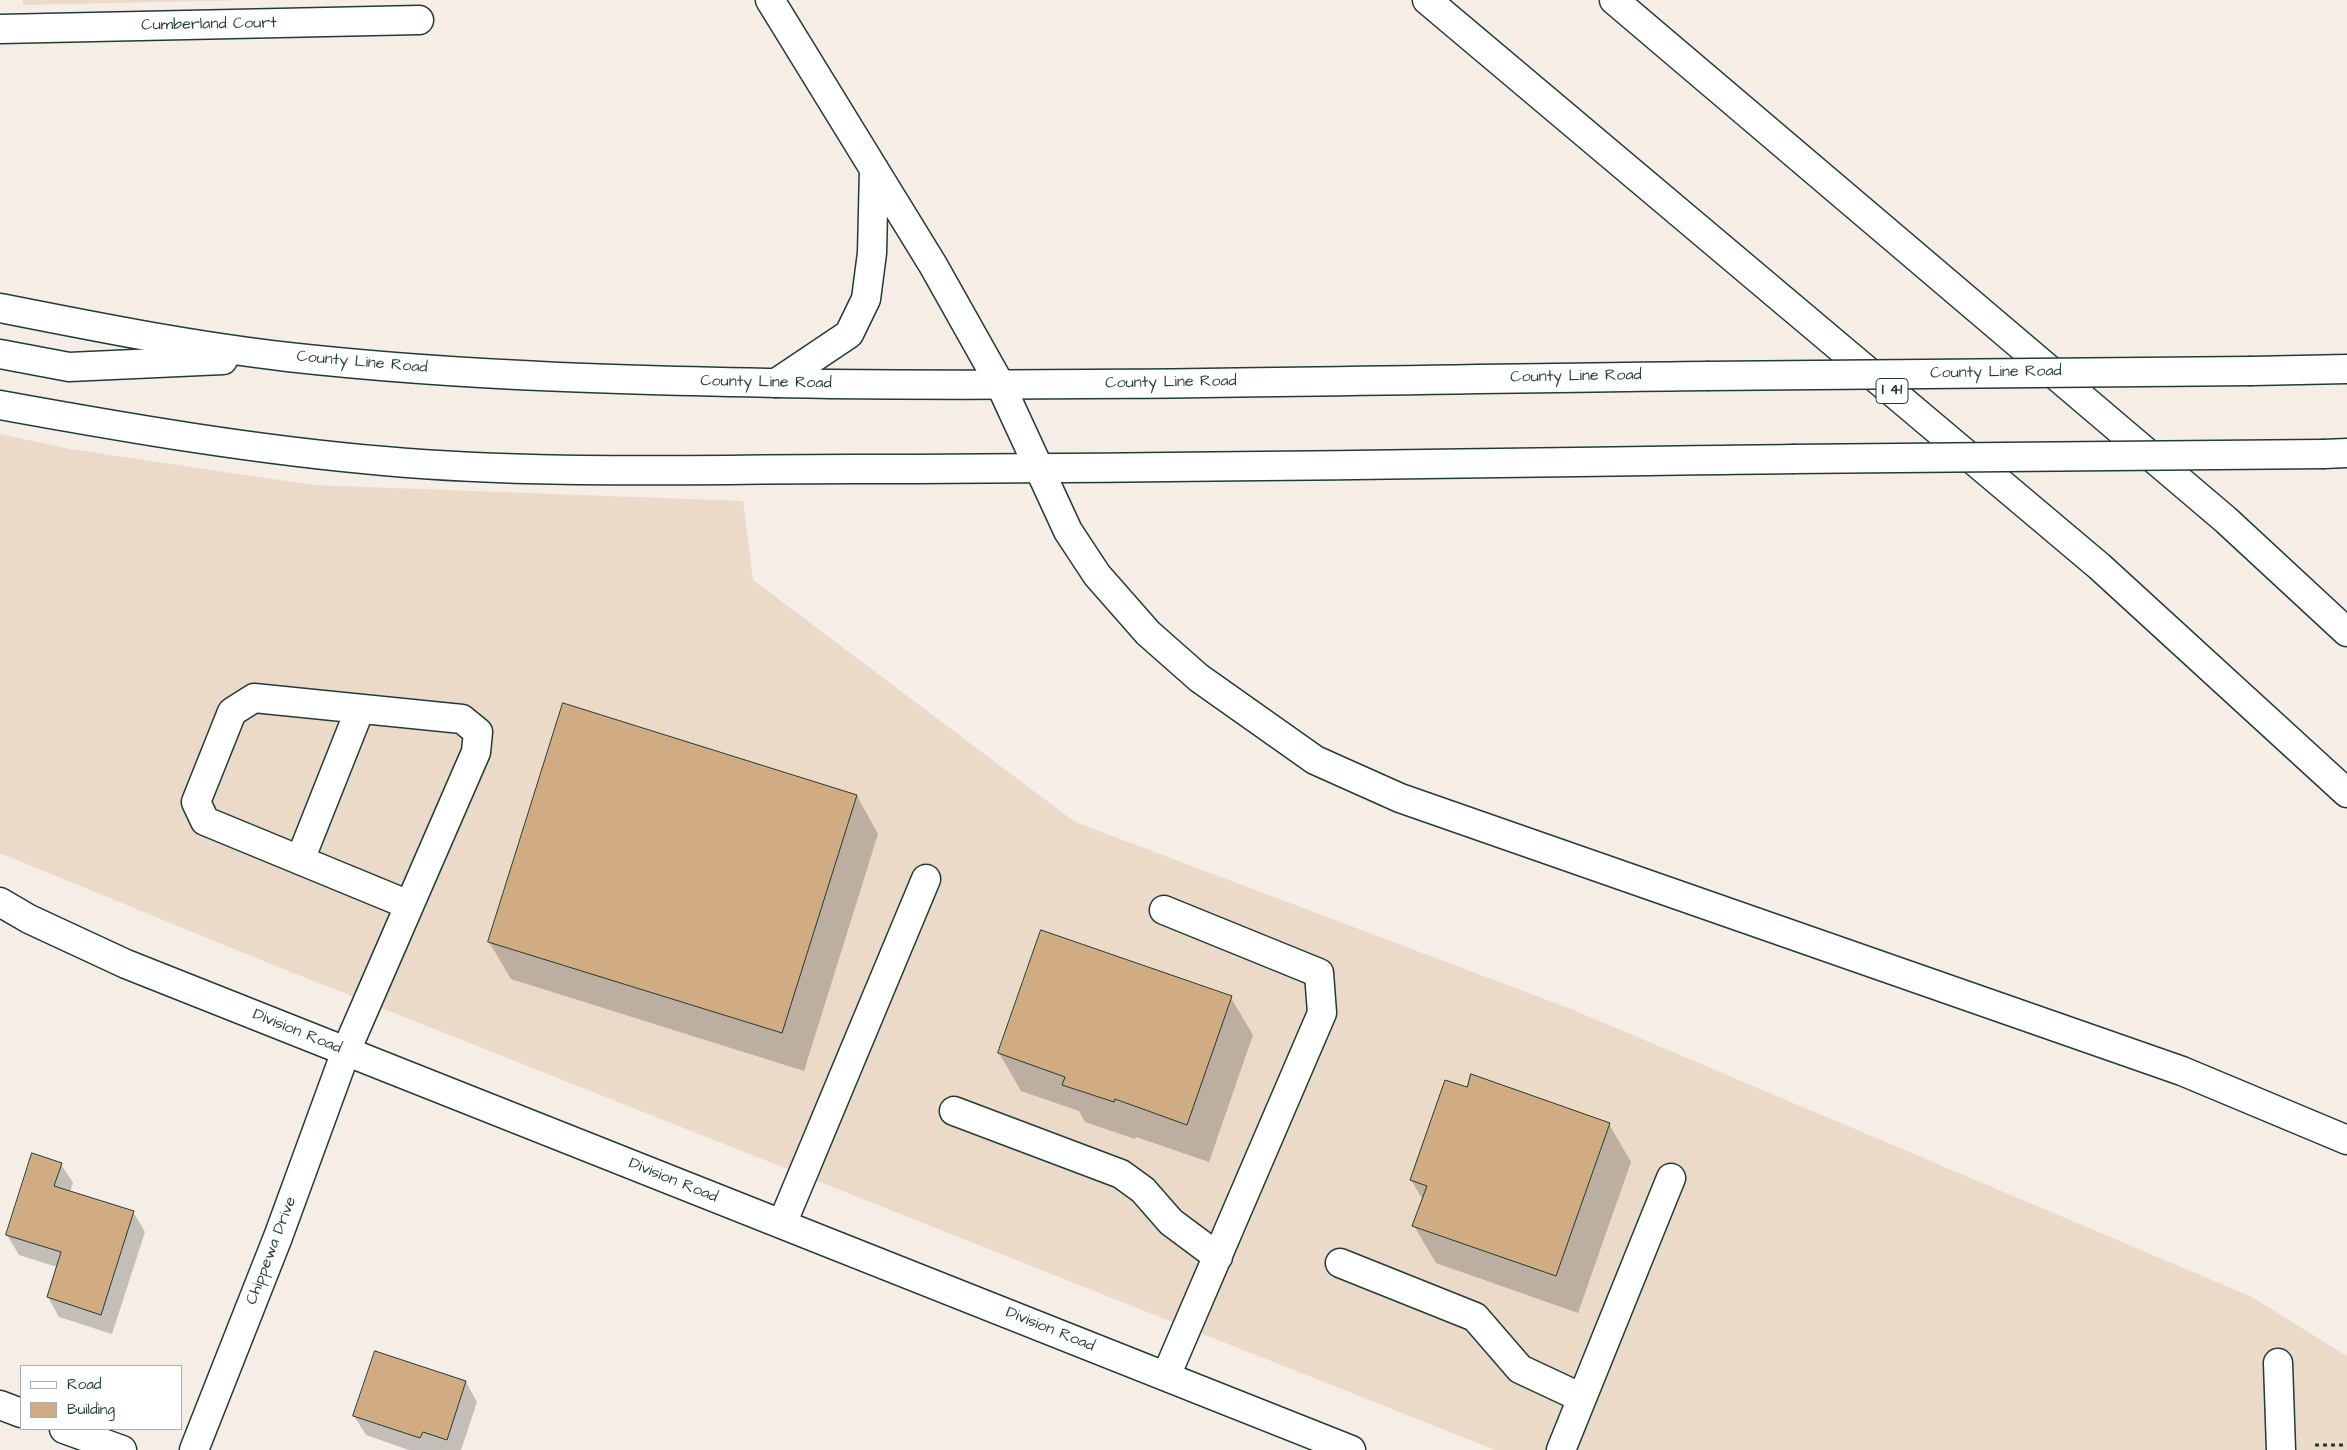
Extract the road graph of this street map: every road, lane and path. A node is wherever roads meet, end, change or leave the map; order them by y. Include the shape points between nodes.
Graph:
1 (770, 0) edge
2 (1427, 0) edge
3 (1614, 0) edge
4 (312, 11) edge
5 (419, 20) dead end
6 (0, 29) edge
7 (874, 169) junction
8 (0, 308) edge
9 (0, 354) edge
10 (287, 357) junction
11 (2347, 370) edge
12 (776, 383) junction
13 (1001, 386) junction
14 (0, 405) edge
15 (2336, 453) edge
16 (1041, 469) junction
17 (2347, 632) edge
18 (360, 709) junction
19 (2347, 794) edge
20 (300, 860) junction
21 (926, 879) dead end
22 (0, 902) edge
23 (409, 905) junction
24 (1164, 910) dead end
25 (346, 1051) junction
26 (954, 1111) dead end
27 (2347, 1140) edge
28 (1671, 1178) dead end
29 (782, 1224) junction
30 (1218, 1257) junction
31 (1340, 1263) dead end
32 (2278, 1363) dead end
33 (1166, 1376) junction
34 (1582, 1398) junction
35 (0, 1406) edge
36 (20, 1413) edge
37 (67, 1430) edge
38 (122, 1450) edge
39 (194, 1450) edge
40 (1351, 1450) edge
41 (1561, 1450) edge
42 (2281, 1450) edge

1 - 7 main road
2 - 19 main road, I 41 via 2098,566
3 - 17 main road via 2226,520
4 - 5 main road, Cumberland Court
4 - 6 main road, Cumberland Court
7 - 12 main road via 872,252 866,299 849,334
7 - 13 main road via 934,265
8 - 10 main road, County Line Road via 130,334
9 - 10 main road via 70,367
10 - 12 main road, County Line Road via 534,376
11 - 13 main road, County Line Road, bridge
12 - 13 main road, County Line Road
13 - 16 main road
14 - 16 main road via 99,423 270,447 382,461 493,468
15 - 16 main road, bridge
16 - 27 main road via 1068,531 1097,575 1148,633 1199,678 1315,760 1400,798 2182,1071
18 - 20 main road
18 - 20 main road via 254,698 232,712 196,802 205,821
18 - 23 main road, Chippewa Drive via 462,719 478,732 476,752
20 - 23 main road
21 - 29 main road
22 - 25 main road, Division Road via 28,919 126,964
23 - 25 main road, Chippewa Drive
24 - 30 main road via 1319,973 1322,1013
25 - 29 main road, Division Road
25 - 39 main road, Chippewa Drive via 278,1238
26 - 30 main road via 1121,1174 1144,1190 1171,1222
28 - 34 main road
29 - 33 main road, Division Road
30 - 33 main road
31 - 34 main road via 1475,1317 1520,1369
32 - 42 main road
33 - 40 main road, Division Road
34 - 41 main road
35 - 36 main road
37 - 38 main road

